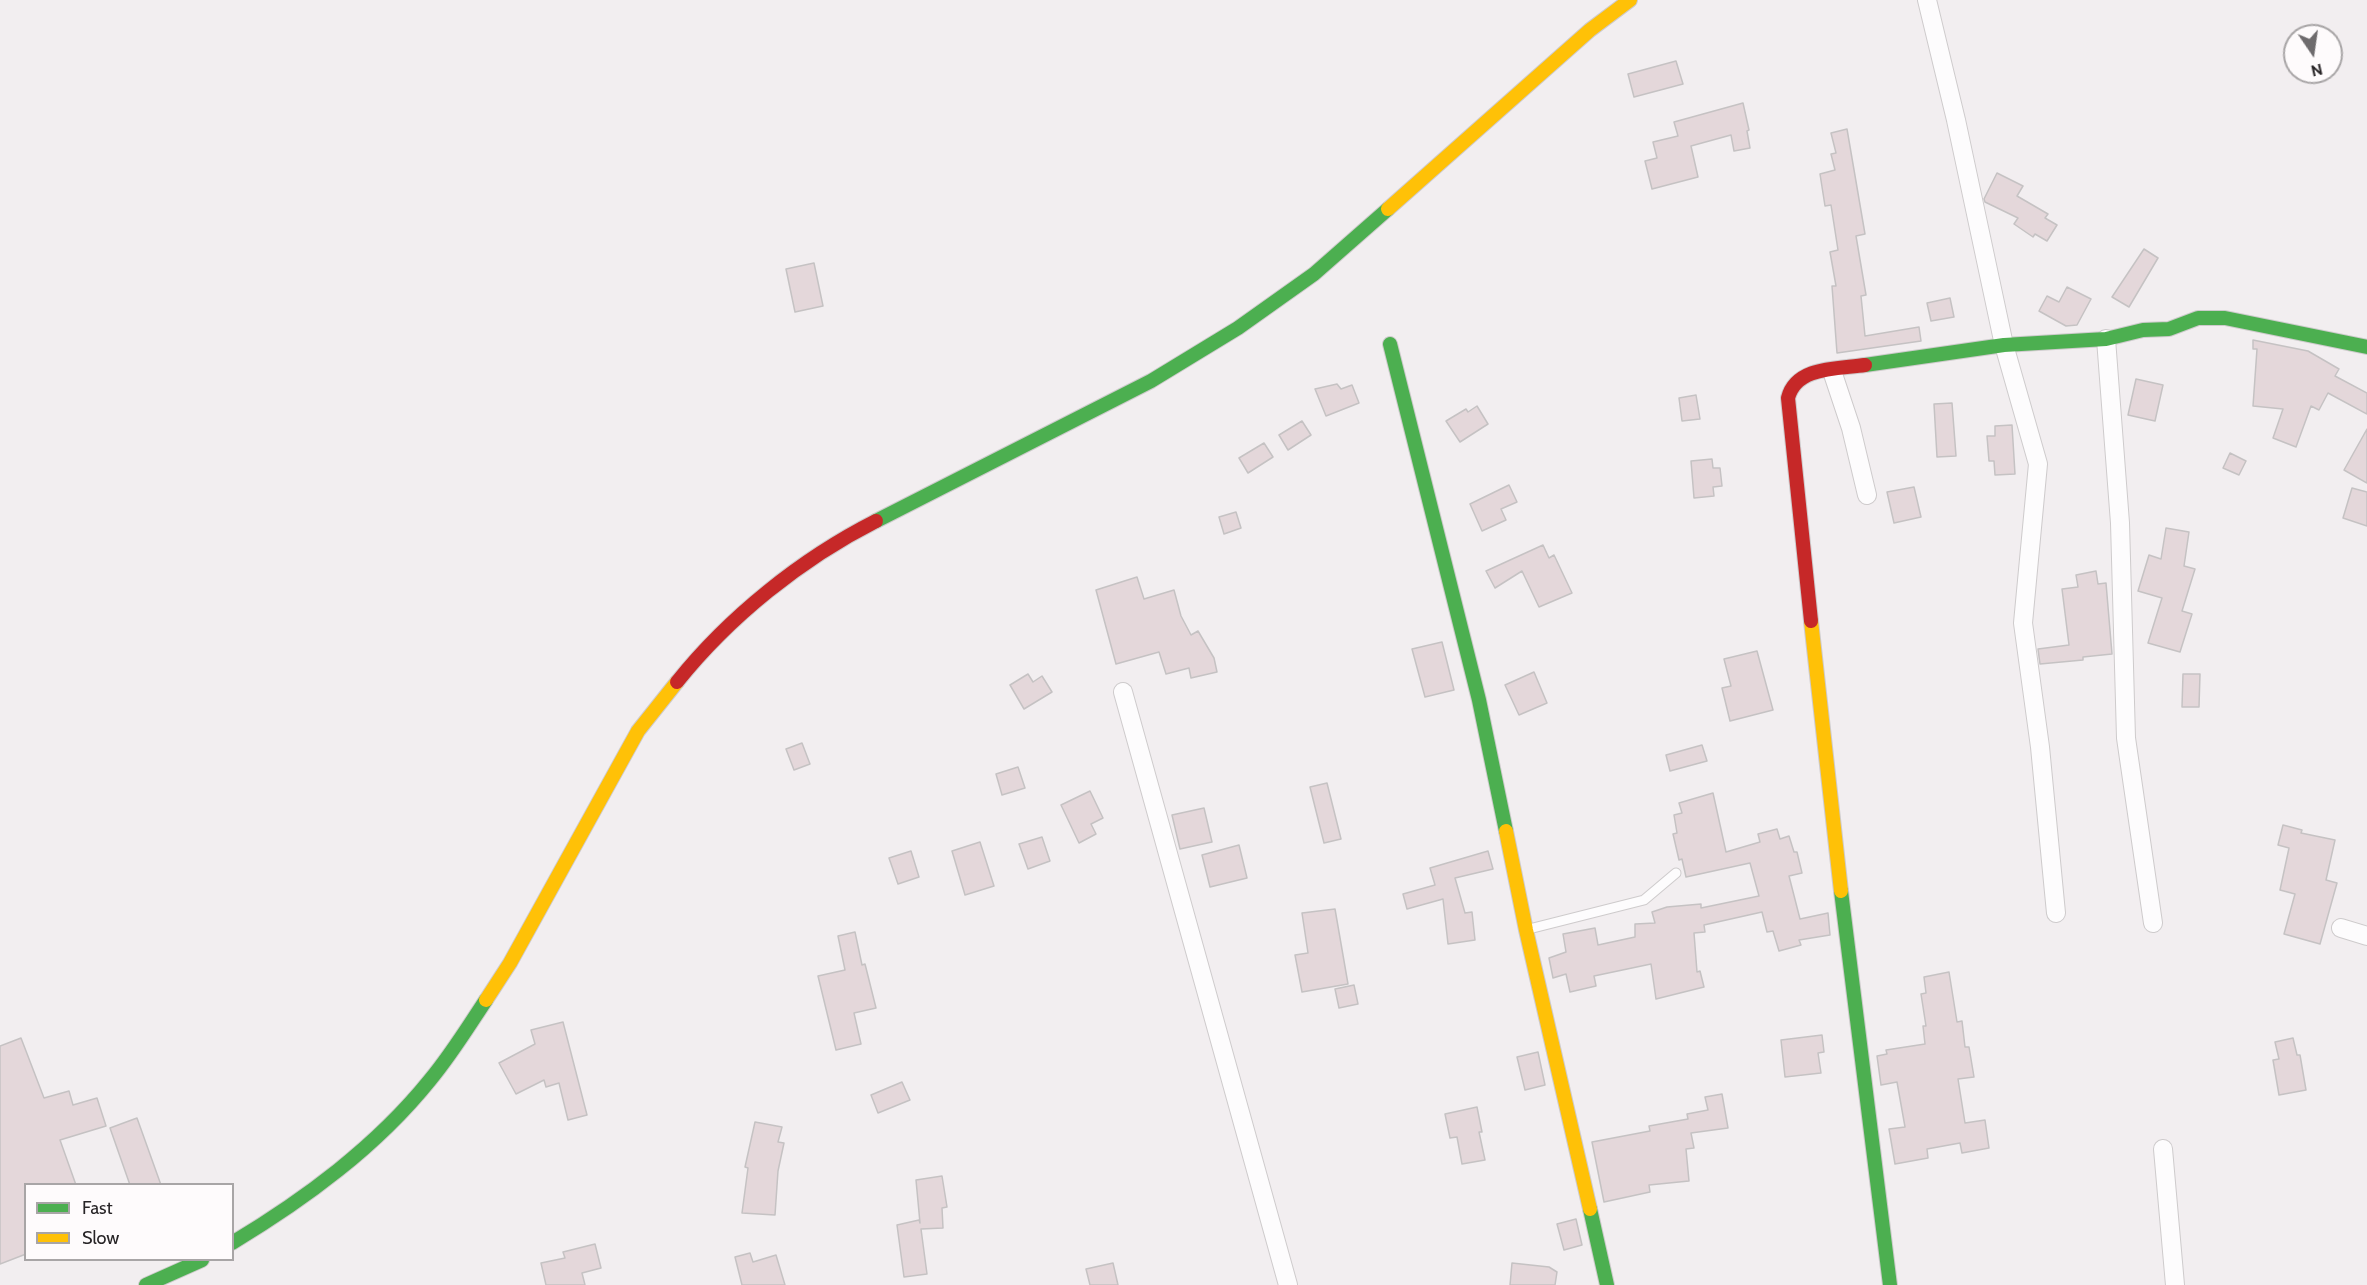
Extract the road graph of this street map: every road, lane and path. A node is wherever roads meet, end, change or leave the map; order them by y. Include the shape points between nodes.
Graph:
1 (1630, 0) edge
2 (1927, 0) edge
3 (2106, 339) junction
4 (1390, 344) dead end
5 (2004, 345) junction
6 (2367, 347) edge
7 (1832, 371) junction
8 (1867, 495) dead end
9 (1123, 693) dead end
10 (1676, 873) dead end
11 (2056, 913) dead end
12 (2153, 922) dead end
13 (2341, 928) dead end
14 (1526, 930) junction
15 (2367, 936) edge
16 (2163, 1149) dead end
17 (234, 1243) edge
18 (200, 1261) edge
19 (146, 1285) edge
20 (1288, 1285) edge
21 (1607, 1285) edge
22 (1890, 1285) edge
23 (2175, 1285) edge

1 - 17 street via 1556,60 1314,274 1238,328 1151,381 854,532 777,584 700,653 638,731 510,963 430,1080 393,1121 335,1173
2 - 5 street
3 - 5 street
3 - 6 street via 2143,330 2169,329 2198,318 2225,318
3 - 12 street via 2120,523 2126,738
4 - 14 street via 1479,700
5 - 7 street
5 - 11 street via 2038,464 2023,623
7 - 8 street
7 - 22 street via 1798,378 1790,384 1788,398 1835,845
9 - 20 street
10 - 14 lane via 1644,900
13 - 15 street
14 - 21 street
16 - 23 street
18 - 19 street

